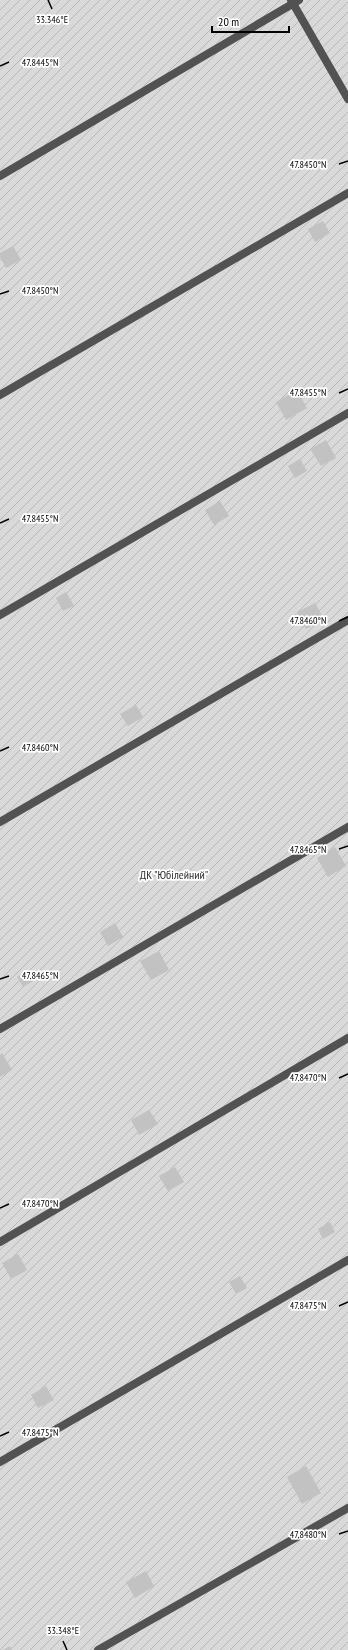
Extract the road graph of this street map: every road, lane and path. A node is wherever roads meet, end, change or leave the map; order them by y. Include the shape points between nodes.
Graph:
1 (294, 1) edge
2 (348, 99) edge
3 (0, 176) edge
4 (348, 193) edge
5 (0, 395) edge
6 (348, 413) edge
7 (0, 615) edge
8 (348, 620) edge
9 (0, 822) edge
10 (348, 827) edge
11 (0, 1029) edge
12 (348, 1038) edge
13 (0, 1242) edge
14 (348, 1260) edge
15 (0, 1462) edge
16 (348, 1508) edge
17 (98, 1650) edge

1 - 2 lane
1 - 3 lane
4 - 5 lane
6 - 7 lane
8 - 9 lane
10 - 11 lane
12 - 13 lane
14 - 15 lane
16 - 17 lane

